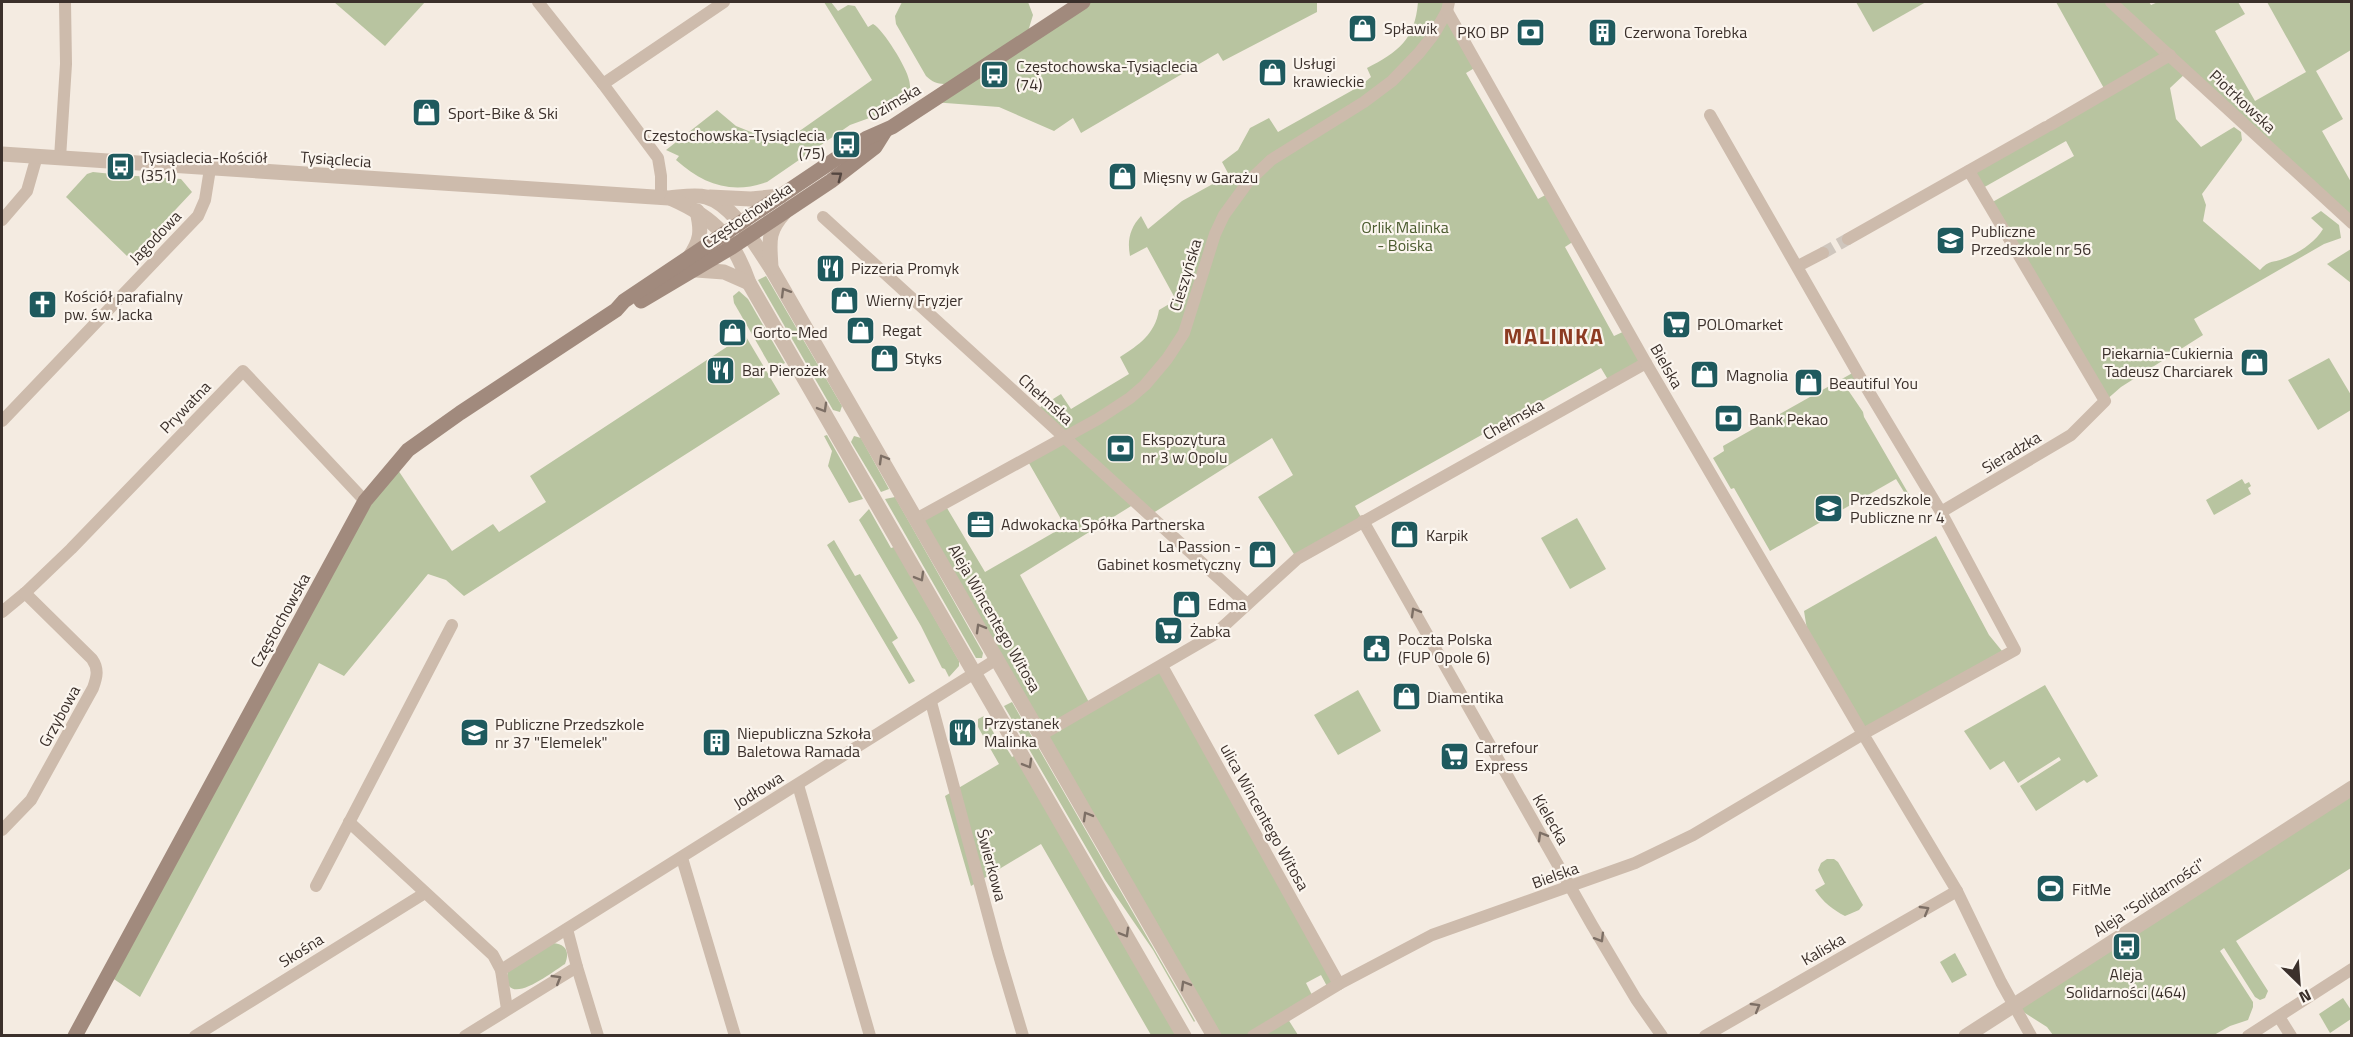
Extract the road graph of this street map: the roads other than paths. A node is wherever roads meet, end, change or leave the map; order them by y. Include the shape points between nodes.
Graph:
1 (65, 2) edge
2 (538, 2) edge
3 (724, 2) edge
4 (1083, 2) edge
5 (2111, 2) edge
6 (1448, 6) edge
7 (2170, 55) junction
8 (603, 84) junction
9 (1710, 115) dead end
10 (2, 154) edge
11 (37, 156) junction
12 (60, 158) junction
13 (210, 169) junction
14 (1969, 171) junction
15 (704, 196) junction
16 (665, 197) junction
17 (785, 202) junction
18 (696, 211) junction
19 (823, 217) dead end
20 (2, 220) edge
21 (2352, 223) edge
22 (738, 224) junction
23 (749, 237) junction
24 (1848, 239) tunnel mouth
25 (728, 241) junction
26 (1823, 253) tunnel mouth
27 (693, 264) junction
28 (1798, 266) junction
29 (771, 268) junction
30 (749, 283) junction
31 (1646, 363) junction
32 (857, 416) junction
33 (2, 421) edge
34 (835, 430) junction
35 (1064, 437) junction
36 (365, 501) junction
37 (1941, 512) junction
38 (916, 519) junction
39 (1363, 521) junction
40 (25, 593) junction
41 (1247, 604) junction
42 (2, 612) edge
43 (452, 625) dead end
44 (997, 659) junction
45 (1162, 666) junction
46 (975, 674) junction
47 (931, 702) junction
48 (1863, 734) junction
49 (1041, 735) junction
50 (798, 785) junction
51 (2352, 788) edge
52 (349, 822) junction
53 (2, 830) edge
54 (682, 858) junction
55 (316, 886) dead end
56 (1571, 887) junction
57 (1957, 891) junction
58 (425, 893) junction
59 (567, 929) junction
60 (577, 967) junction
61 (2352, 969) edge
62 (501, 970) junction
63 (1340, 984) junction
64 (2014, 1006) junction
65 (507, 1009) junction
66 (2278, 1017) junction
67 (75, 1035) edge
68 (195, 1035) edge
69 (465, 1035) edge
70 (598, 1035) edge
71 (735, 1035) edge
72 (870, 1035) edge
73 (1023, 1035) edge
74 (1184, 1035) edge
75 (1214, 1035) edge
76 (1253, 1035) edge
77 (1662, 1035) edge
78 (1705, 1035) edge
79 (1965, 1035) edge
80 (2031, 1035) edge
81 (2248, 1035) edge
82 (2291, 1035) edge

1 - 12 street
2 - 8 street
3 - 8 street
4 - 17 main road, Ozimska via 885,131 867,138
5 - 7 street, Piotrkowska
6 - 31 street, Bielska
6 - 35 street, Cieszyńska via 1419,54 1392,81 1271,160 1248,182 1215,234 1189,320 1167,359 1130,398
7 - 14 street
7 - 21 street, Piotrkowska
8 - 16 street via 657,158
9 - 28 street
10 - 11 street, Tysiąclecia
11 - 12 street, Tysiąclecia
11 - 20 street via 27,191
12 - 13 street, Tysiąclecia
13 - 16 street, Tysiąclecia
13 - 33 street, Jagodowa via 198,216
14 - 24 street
14 - 37 street, Sieradzka via 2105,401 2071,435
15 - 16 street, Tysiąclecia
15 - 17 street, Tysiąclecia
15 - 22 street via 719,202
16 - 18 street, Tysiąclecia
17 - 22 main road, Ozimska
17 - 23 main road, Częstochowska
17 - 29 street via 769,238
18 - 25 street, Tysiąclecia via 716,225
18 - 27 street via 699,239
19 - 35 street, Chełmska
22 - 23 street, Aleja Wincentego Witosa
22 - 25 main road, Ozimska
23 - 25 main road, Częstochowska
23 - 29 street, Aleja Wincentego Witosa
25 - 27 main road, Częstochowska
25 - 30 street
26 - 28 street
27 - 30 street
27 - 36 main road, Częstochowska via 624,301 408,450
28 - 37 street
32 -> 29 street, Aleja Wincentego Witosa
30 -> 34 street
31 - 39 street, Chełmska
31 - 48 street, Bielska
32 - 34 street
38 -> 32 street, Aleja Wincentego Witosa
34 -> 46 street
35 - 38 street, Cieszyńska
35 - 41 street, Chełmska
36 - 40 street, Prywatna via 243,371
36 - 67 main road, Częstochowska
37 - 48 street via 2015,650
44 -> 38 street, Aleja Wincentego Witosa
39 - 41 street, Chełmska via 1297,559
56 -> 39 street, Kielecka
40 - 42 street
40 - 53 street, Grzybowa via 92,659 97,675 31,800
41 - 45 street, Chełmska via 1215,634
43 - 52 street
44 - 46 street, Jodłowa
44 - 49 street, Aleja Wincentego Witosa
45 - 49 street, Chełmska
45 - 63 street, ulica Wincentego Witosa
46 - 47 street, Jodłowa
46 -> 74 street
47 - 50 street, Jodłowa
47 - 73 street, Świerkowa
48 - 56 street, Bielska via 1701,830 1635,863
48 - 57 street, Bielska
75 -> 49 street, Aleja Wincentego Witosa
50 - 54 street, Jodłowa
50 - 72 street
51 - 64 street, Aleja "Solidarności"
52 - 55 street
52 - 58 street
54 - 59 street, Jodłowa
54 - 71 street
56 - 63 street, Bielska via 1432,935
56 -> 77 street, Kielecka via 1636,999
57 - 64 street, Bielska
78 -> 57 street, Kaliska
58 - 62 street via 484,945
58 - 68 street, Skośna
59 - 60 street
59 - 62 street, Jodłowa
65 -> 60 street
60 - 70 street
61 - 66 street
62 - 65 street
63 - 76 street, Bielska
64 - 79 street, Aleja "Solidarności"
64 - 80 street, Bielska
65 - 69 street
66 - 81 street
66 - 82 street

